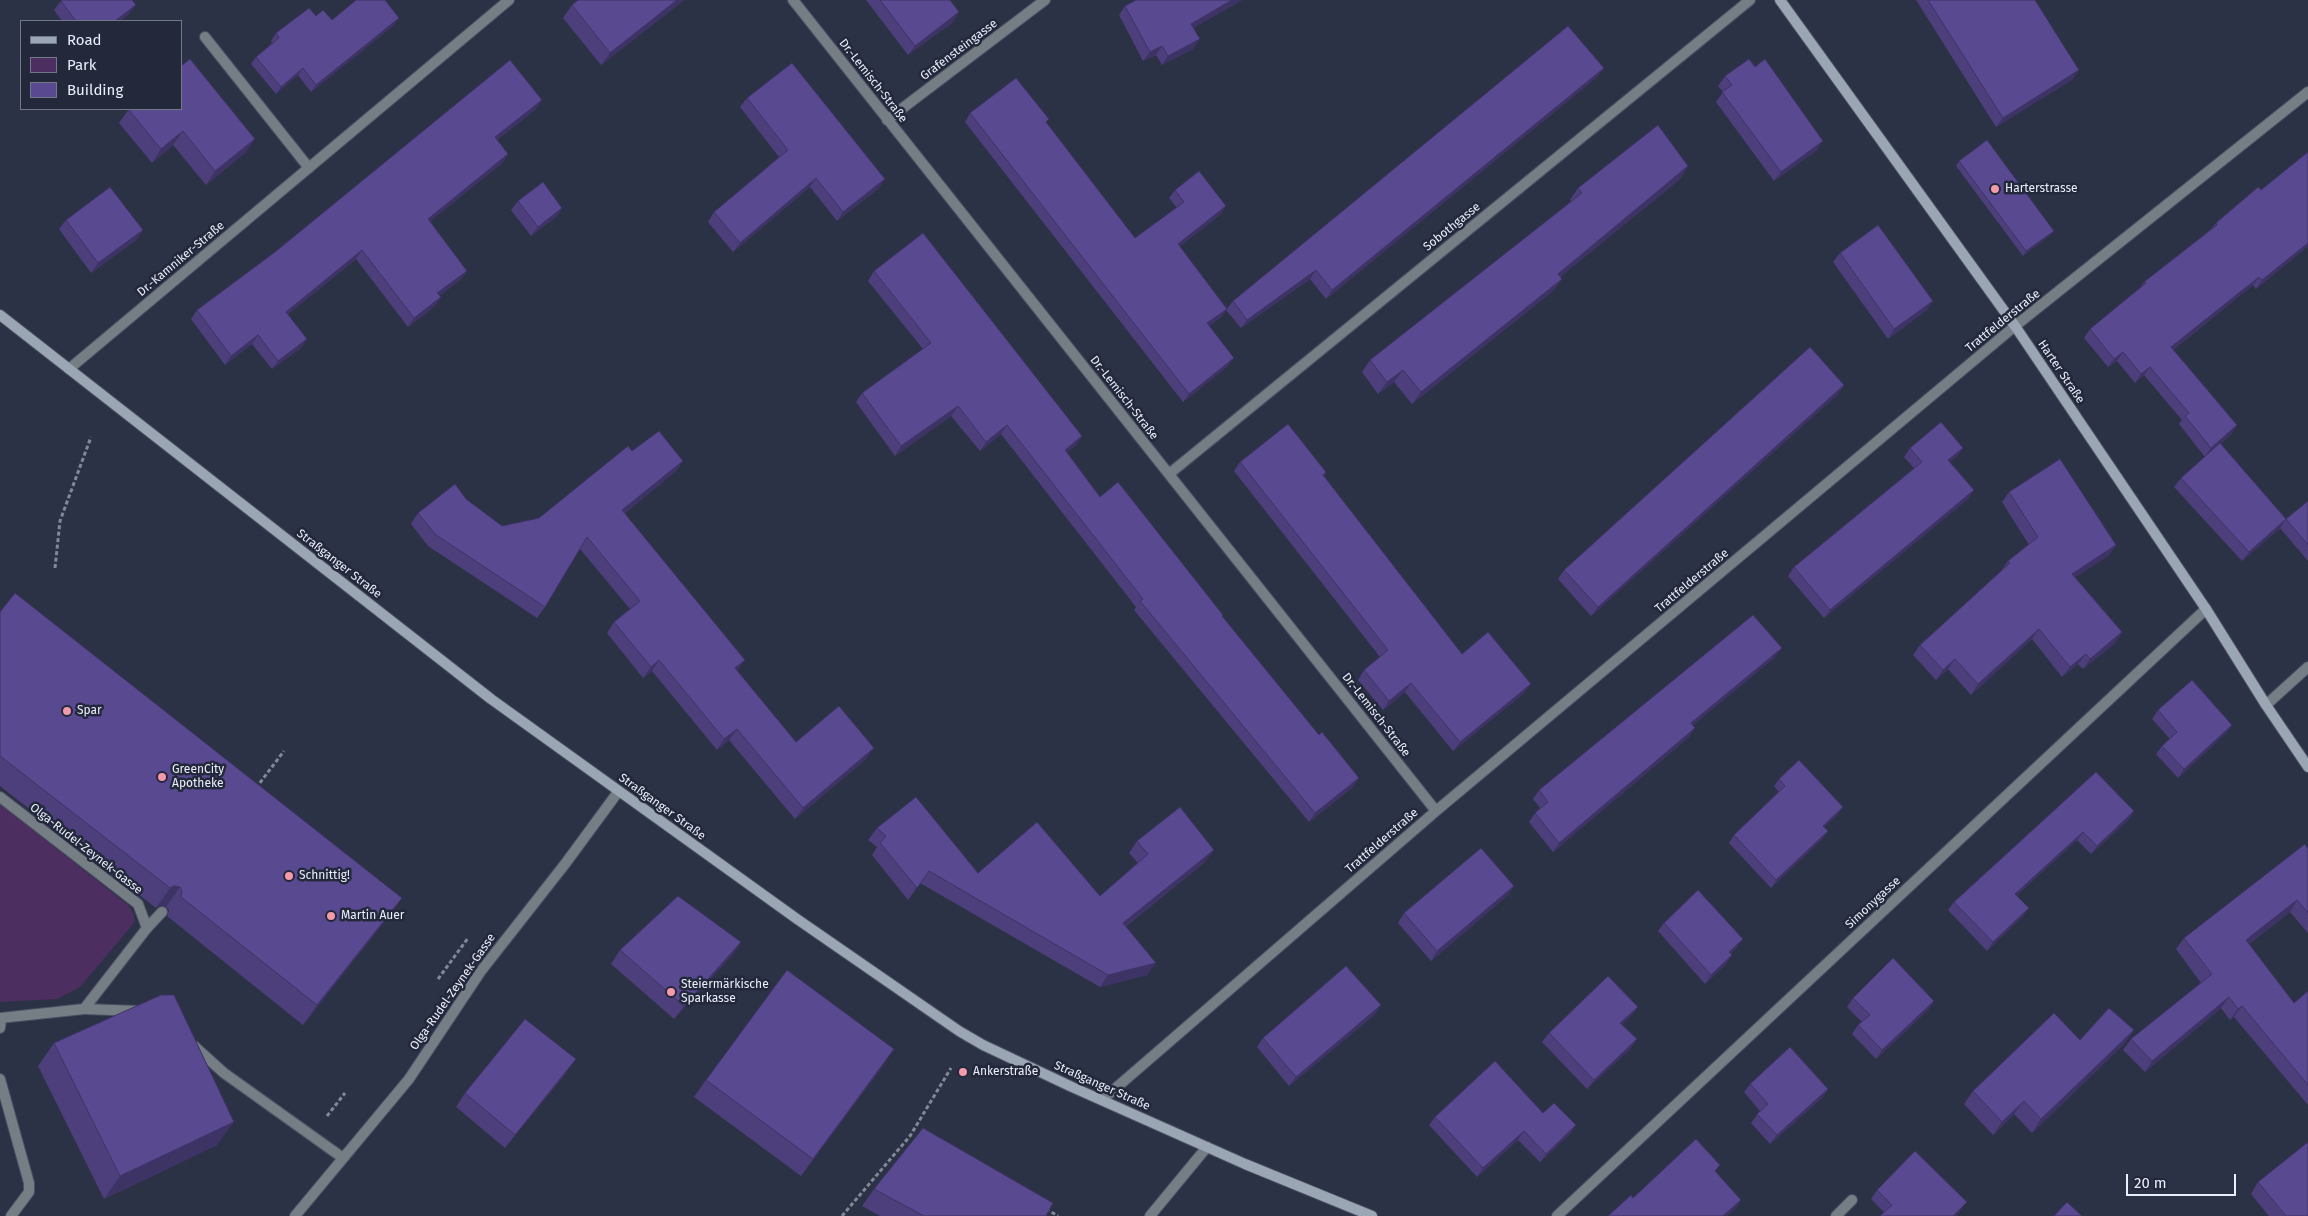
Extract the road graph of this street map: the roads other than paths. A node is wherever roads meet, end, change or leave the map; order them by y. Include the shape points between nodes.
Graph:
1 (509, 0) edge
2 (793, 0) edge
3 (1045, 0) edge
4 (1750, 0) edge
5 (1780, 0) edge
6 (205, 37) dead end
7 (2308, 92) edge
8 (888, 120) junction
9 (309, 168) junction
10 (0, 315) edge
11 (2015, 326) junction
12 (69, 369) junction
13 (1169, 474) junction
14 (2206, 609) junction
15 (2308, 667) edge
16 (2266, 705) junction
17 (2308, 767) edge
18 (618, 792) junction
19 (0, 797) edge
20 (1436, 811) junction
21 (162, 912) edge
22 (147, 928) junction
23 (84, 1009) junction
24 (148, 1011) edge
25 (0, 1022) edge
26 (188, 1040) edge
27 (0, 1079) edge
28 (1102, 1100) junction
29 (1207, 1147) junction
30 (343, 1158) junction
31 (1852, 1200) dead end
32 (11, 1216) edge
33 (296, 1216) edge
34 (1150, 1216) edge
35 (1372, 1216) edge
36 (1557, 1216) edge
37 (1836, 1216) edge

1 - 9 street, Dr.-Kamniker-Straße
2 - 8 street, Dr.-Lemisch-Straße
3 - 8 street, Grafensteingasse
4 - 13 street, Sobothgasse
5 - 11 street, Harter Straße
6 - 9 street
7 - 11 street, Trattfelderstraße
8 - 13 street, Dr.-Lemisch-Straße
9 - 12 street, Dr.-Kamniker-Straße
10 - 12 street, Straßganger Straße
11 - 14 street, Harter Straße
11 - 20 street, Trattfelderstraße
12 - 18 street, Straßganger Straße via 484,693
13 - 20 street, Dr.-Lemisch-Straße
14 - 16 street, Harter Straße
14 - 36 street, Simonygasse
15 - 16 street
16 - 17 street, Harter Straße
18 - 28 street, Straßganger Straße via 959,1031 1013,1060
18 - 30 street, Olga-Rudel-Zeynek-Gasse via 480,971 408,1079
19 - 22 street, Olga-Rudel-Zeynek-Gasse via 138,904
20 - 28 street, Trattfelderstraße
21 - 22 street
22 - 23 street
23 - 24 street
23 - 25 street
26 - 30 street via 224,1073
27 - 32 street via 29,1183 29,1192
28 - 29 street, Straßganger Straße
29 - 34 street
29 - 35 street, Straßganger Straße
30 - 33 street, Olga-Rudel-Zeynek-Gasse
31 - 37 street

